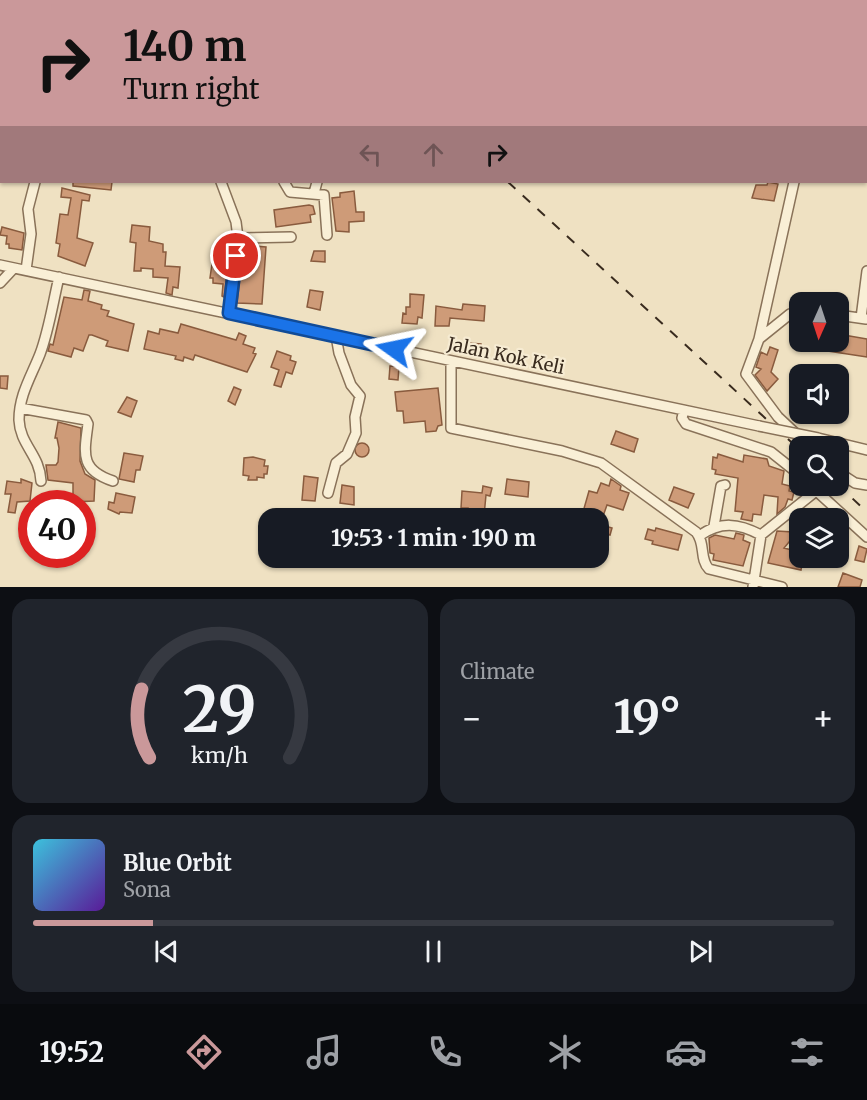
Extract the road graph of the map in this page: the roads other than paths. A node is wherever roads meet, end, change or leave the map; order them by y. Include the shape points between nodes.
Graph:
1 (35, 183) edge
2 (221, 183) edge
3 (285, 183) edge
4 (317, 183) edge
5 (794, 183) edge
6 (314, 193) junction
7 (327, 235) dead end
8 (291, 237) dead end
9 (238, 238) junction
10 (0, 265) edge
11 (14, 268) junction
12 (26, 270) junction
13 (867, 271) edge
14 (58, 277) junction
15 (0, 283) edge
16 (229, 313) junction
17 (789, 315) edge
18 (849, 317) edge
19 (864, 319) edge
20 (336, 336) junction
21 (759, 339) junction
22 (451, 361) junction
23 (20, 408) junction
24 (684, 410) junction
25 (798, 436) edge
26 (867, 450) edge
27 (789, 466) edge
28 (849, 479) edge
29 (41, 480) dead end
30 (113, 481) dead end
31 (725, 485) dead end
32 (867, 485) edge
33 (328, 493) dead end
34 (804, 496) edge
35 (822, 496) edge
36 (714, 526) junction
37 (760, 535) junction
38 (699, 536) junction
39 (867, 537) edge
40 (755, 584) edge
41 (782, 587) edge

1 - 12 street via 28,208 31,234
2 - 9 street
3 - 6 street via 290,192
4 - 6 street
5 - 21 street
6 - 7 street via 326,198
8 - 9 street
9 - 16 street
10 - 11 street, Jalan Kok Keli
11 - 12 street, Jalan Kok Keli
11 - 15 street
12 - 14 street, Jalan Kok Keli
13 - 19 street
14 - 16 street, Jalan Kok Keli
14 - 23 street via 40,353 23,390
16 - 20 street, Jalan Kok Keli
17 - 21 street
18 - 19 street
20 - 22 street, Jalan Kok Keli
20 - 33 street via 351,385 360,396 356,433 347,454 336,464
21 - 25 street via 746,374 777,417
22 - 24 street, Jalan Kok Keli
22 - 38 street via 451,428 601,463
23 - 29 street via 21,434 39,464
23 - 30 street via 86,420 87,463 96,474
24 - 26 street, Jalan Kok Keli, bridge
24 - 27 street via 682,418 686,424 771,452
28 - 32 street
31 - 36 street via 720,486
34 - 37 street
35 - 39 street
36 - 37 street via 739,525
36 - 38 street
37 - 40 street
38 - 40 street via 709,569
40 - 41 street

